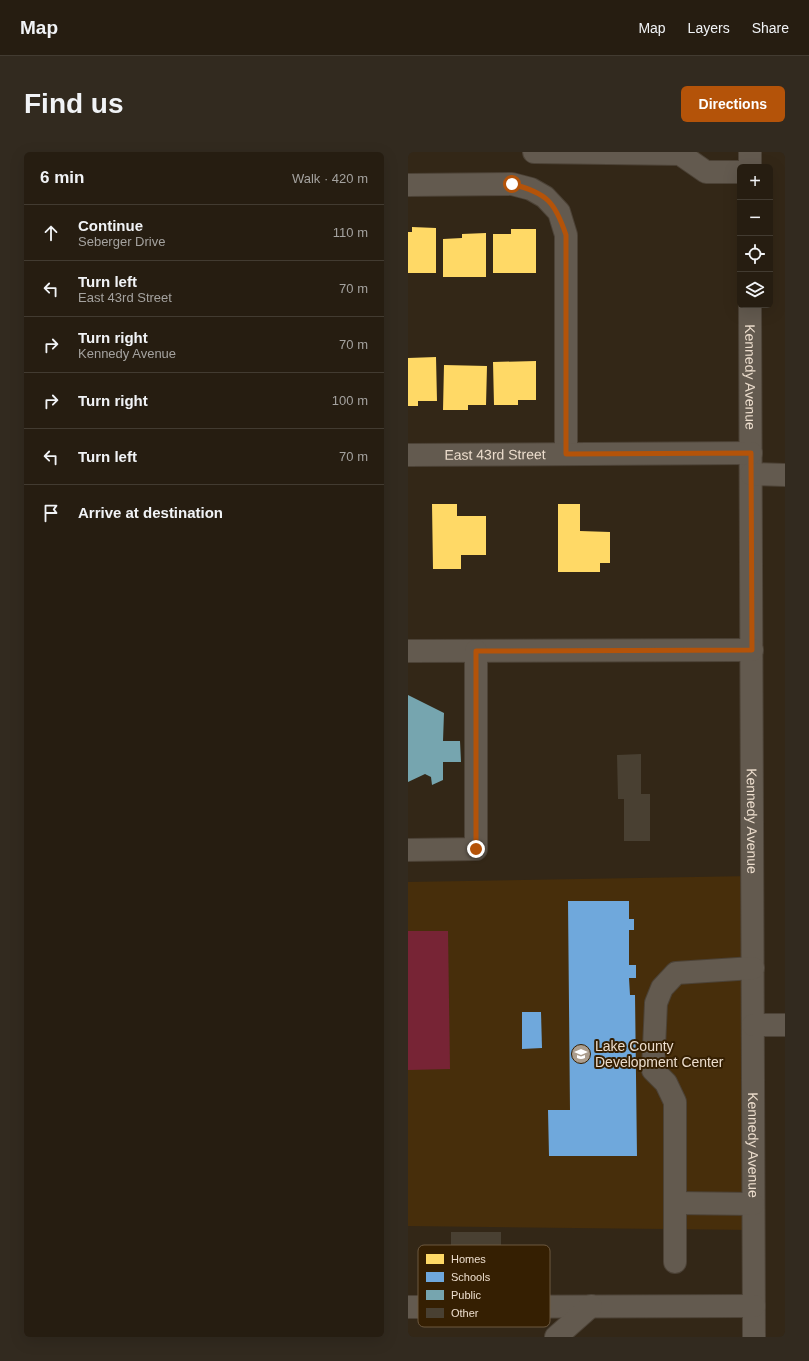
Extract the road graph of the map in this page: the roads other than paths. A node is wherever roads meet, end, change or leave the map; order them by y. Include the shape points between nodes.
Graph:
1 (534, 152) edge
2 (750, 152) edge
3 (750, 164) edge
4 (737, 172) edge
5 (408, 185) edge
6 (750, 308) edge
7 (751, 453) junction
8 (566, 454) junction
9 (408, 455) edge
10 (751, 474) junction
11 (785, 475) edge
12 (752, 650) junction
13 (408, 651) edge
14 (476, 651) junction
15 (408, 850) edge
16 (753, 968) junction
17 (753, 1025) junction
18 (785, 1025) edge
19 (675, 1203) junction
20 (753, 1204) junction
21 (676, 1262) dead end
22 (550, 1306) edge
23 (591, 1306) junction
24 (754, 1306) junction
25 (408, 1307) edge
26 (418, 1307) edge
27 (556, 1337) edge
28 (754, 1337) edge

1 - 4 street via 680,154 706,172
2 - 3 street
5 - 8 street via 512,184 531,189 545,197 559,212 566,235
6 - 7 street, Kennedy Avenue
7 - 8 street, East 43rd Street
7 - 10 street, Kennedy Avenue
8 - 9 street, East 43rd Street
10 - 11 street
10 - 12 street, Kennedy Avenue
12 - 14 street
12 - 16 street, Kennedy Avenue
13 - 14 street
14 - 15 street via 476,849
16 - 17 street, Kennedy Avenue
16 - 19 street via 676,973 662,988 656,1003 653,1070 666,1083 675,1102
17 - 18 street
17 - 20 street, Kennedy Avenue
19 - 20 street
19 - 21 street
20 - 24 street, Kennedy Avenue
22 - 23 street
23 - 24 street
23 - 27 street
24 - 28 street, Kennedy Avenue
25 - 26 street

